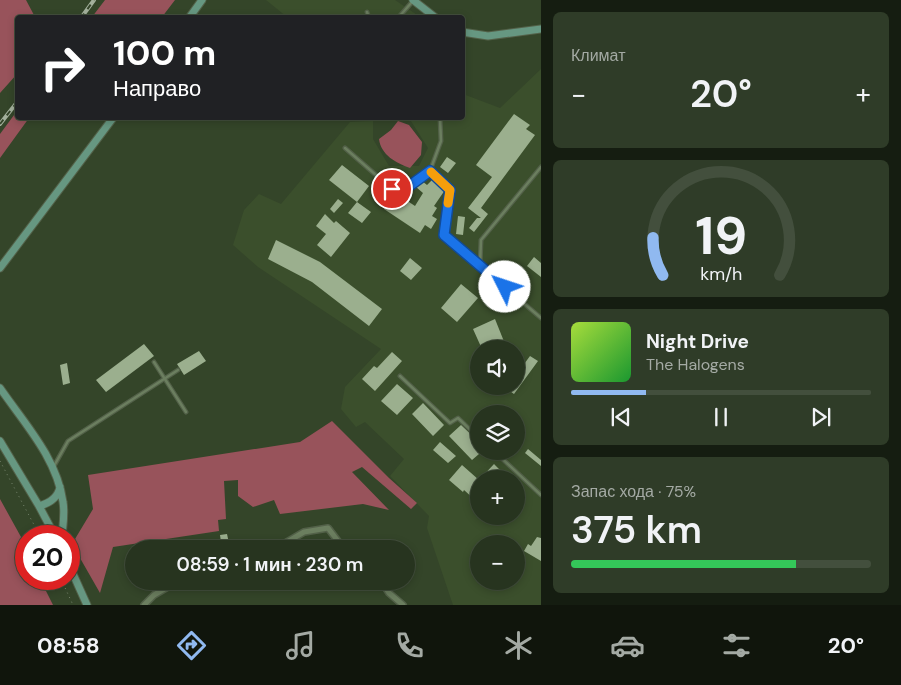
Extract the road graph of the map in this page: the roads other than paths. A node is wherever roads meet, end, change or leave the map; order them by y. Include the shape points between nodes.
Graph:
1 (202, 0) edge
2 (413, 0) edge
3 (367, 12) dead end
4 (191, 15) edge
5 (368, 15) edge
6 (400, 15) edge
7 (432, 15) edge
8 (541, 30) edge
9 (465, 32) edge
10 (111, 120) edge
11 (440, 120) edge
12 (345, 148) dead end
13 (541, 168) edge
14 (430, 171) junction
15 (480, 266) junction
16 (0, 268) edge
17 (541, 318) edge
18 (154, 362) dead end
19 (178, 370) dead end
20 (400, 376) dead end
21 (165, 378) junction
22 (0, 388) edge
23 (186, 412) dead end
24 (470, 429) edge
25 (0, 441) edge
26 (504, 460) edge
27 (53, 467) junction
28 (60, 486) junction
29 (541, 495) edge
30 (39, 506) junction
31 (49, 525) edge
32 (63, 525) edge
33 (290, 540) edge
34 (337, 540) edge
35 (80, 589) edge
36 (163, 590) edge
37 (388, 590) edge
38 (87, 605) edge
39 (144, 605) edge
40 (403, 605) edge

1 - 4 street
2 - 6 lane
2 - 7 street
3 - 5 lane
8 - 9 street via 488,36
10 - 16 street
11 - 14 lane via 441,141
12 - 14 lane via 392,189 408,187
13 - 15 lane via 481,240
14 - 15 lane via 450,190 444,235
15 - 17 lane
18 - 21 lane
19 - 21 lane
20 - 24 lane via 450,423 458,418
21 - 23 lane
21 - 27 lane via 68,441
22 - 27 street
25 - 30 street
26 - 29 lane
27 - 28 street
28 - 30 street via 59,494 53,500
28 - 32 street via 64,504
30 - 31 street
33 - 34 street via 323,528 328,528
35 - 38 street
36 - 39 street
37 - 40 street

